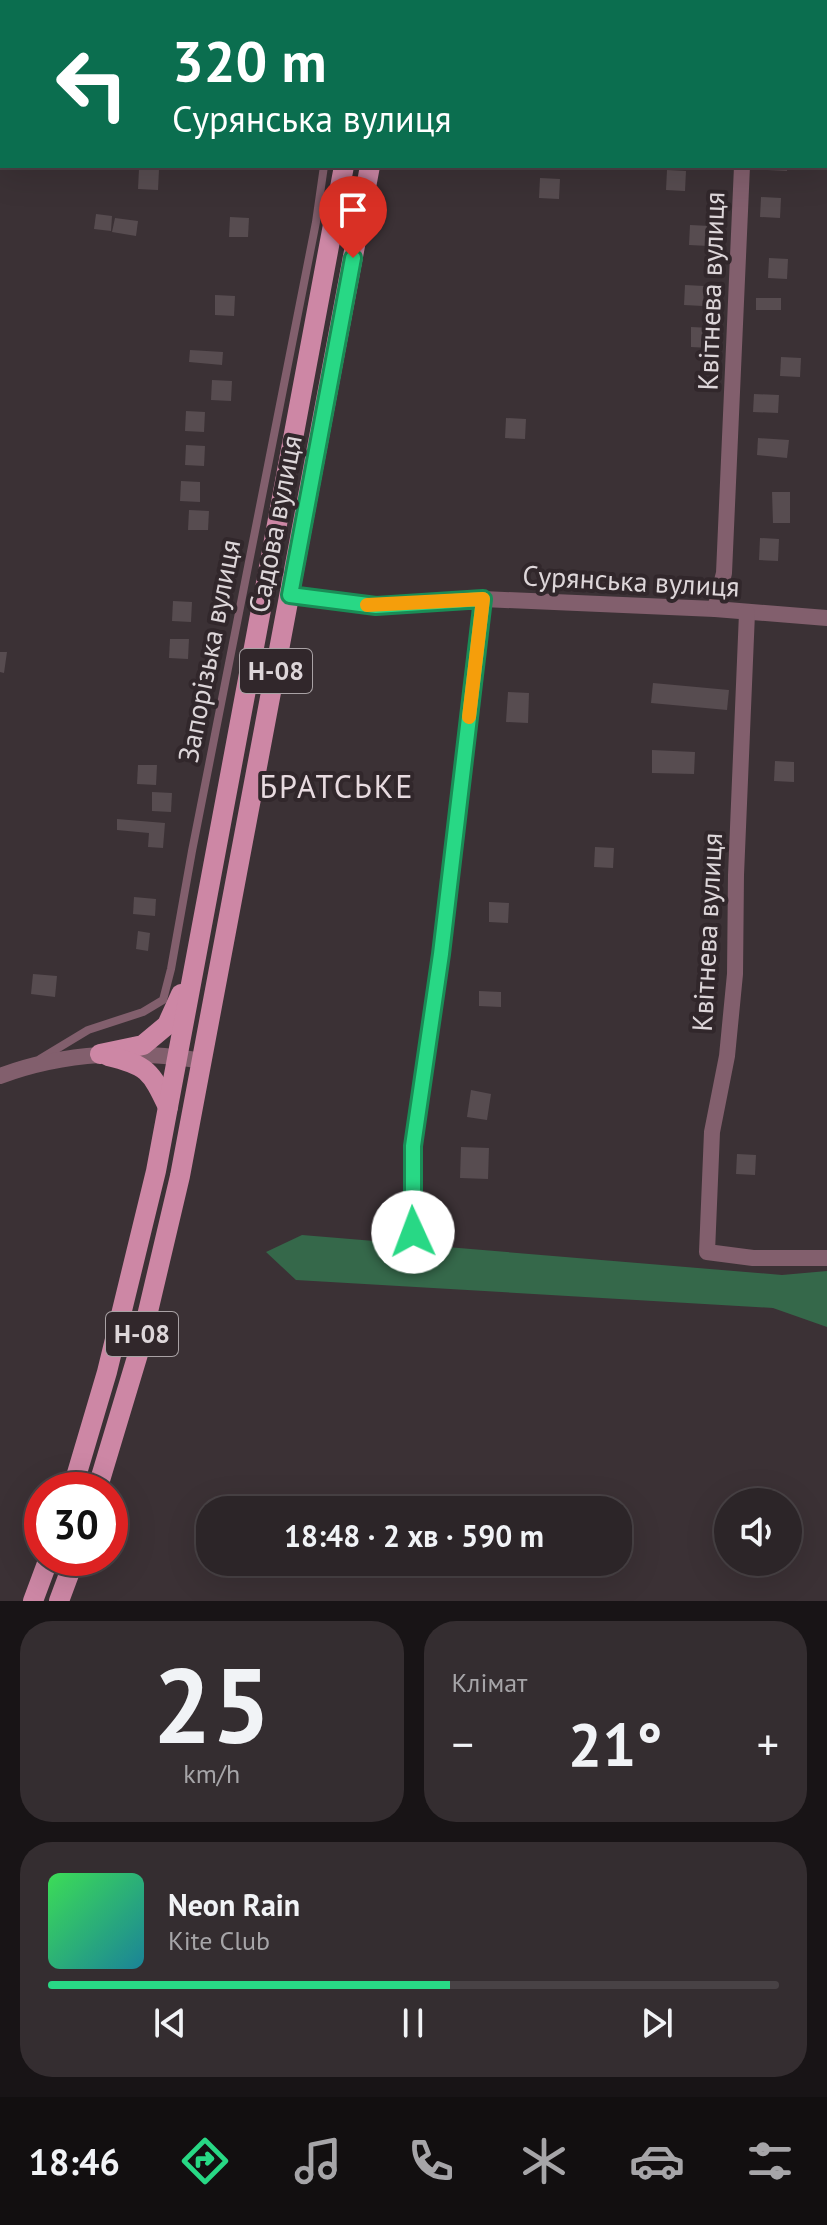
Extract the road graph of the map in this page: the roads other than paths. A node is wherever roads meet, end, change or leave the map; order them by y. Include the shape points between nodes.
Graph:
1 (324, 168) edge
2 (344, 168) edge
3 (370, 168) edge
4 (742, 168) edge
5 (290, 595) junction
6 (483, 599) junction
7 (715, 609) junction
8 (747, 613) junction
9 (827, 618) edge
10 (193, 970) junction
11 (100, 1054) junction
12 (176, 1061) junction
13 (203, 1061) junction
14 (32, 1064) junction
15 (0, 1076) edge
16 (168, 1107) junction
17 (413, 1232) dead end
18 (827, 1258) edge
19 (77, 1472) edge
20 (102, 1472) edge
21 (42, 1576) edge
22 (68, 1576) edge
23 (33, 1601) edge
24 (59, 1601) edge

1 - 14 lane, Запорізька вулиця via 163,1000 88,1030
2 - 10 main road, Садова вулиця / Н-08
3 - 5 main road, Садова вулиця / Н-08
4 - 7 street, Квітнева вулиця via 724,573
5 - 6 street, Сурянська вулиця via 376,606
5 - 13 main road, Садова вулиця / Н-08
6 - 7 street, Сурянська вулиця
6 - 17 street via 413,1146
7 - 8 street, Сурянська вулиця
8 - 9 street, Сурянська вулиця
8 - 18 street, Квітнева вулиця via 735,974 712,1132 707,1252
10 - 11 main road via 167,1025 143,1045
10 - 12 main road, Садова вулиця / Н-08
11 - 12 street
11 - 14 street
11 - 16 main road via 137,1063 155,1079
12 - 13 street
12 - 16 main road, Н-08
13 - 20 main road, Садова вулиця / Н-08 via 138,1354
14 - 15 street
16 - 19 main road, Н-08 via 114,1343
21 - 23 main road
22 - 24 main road

